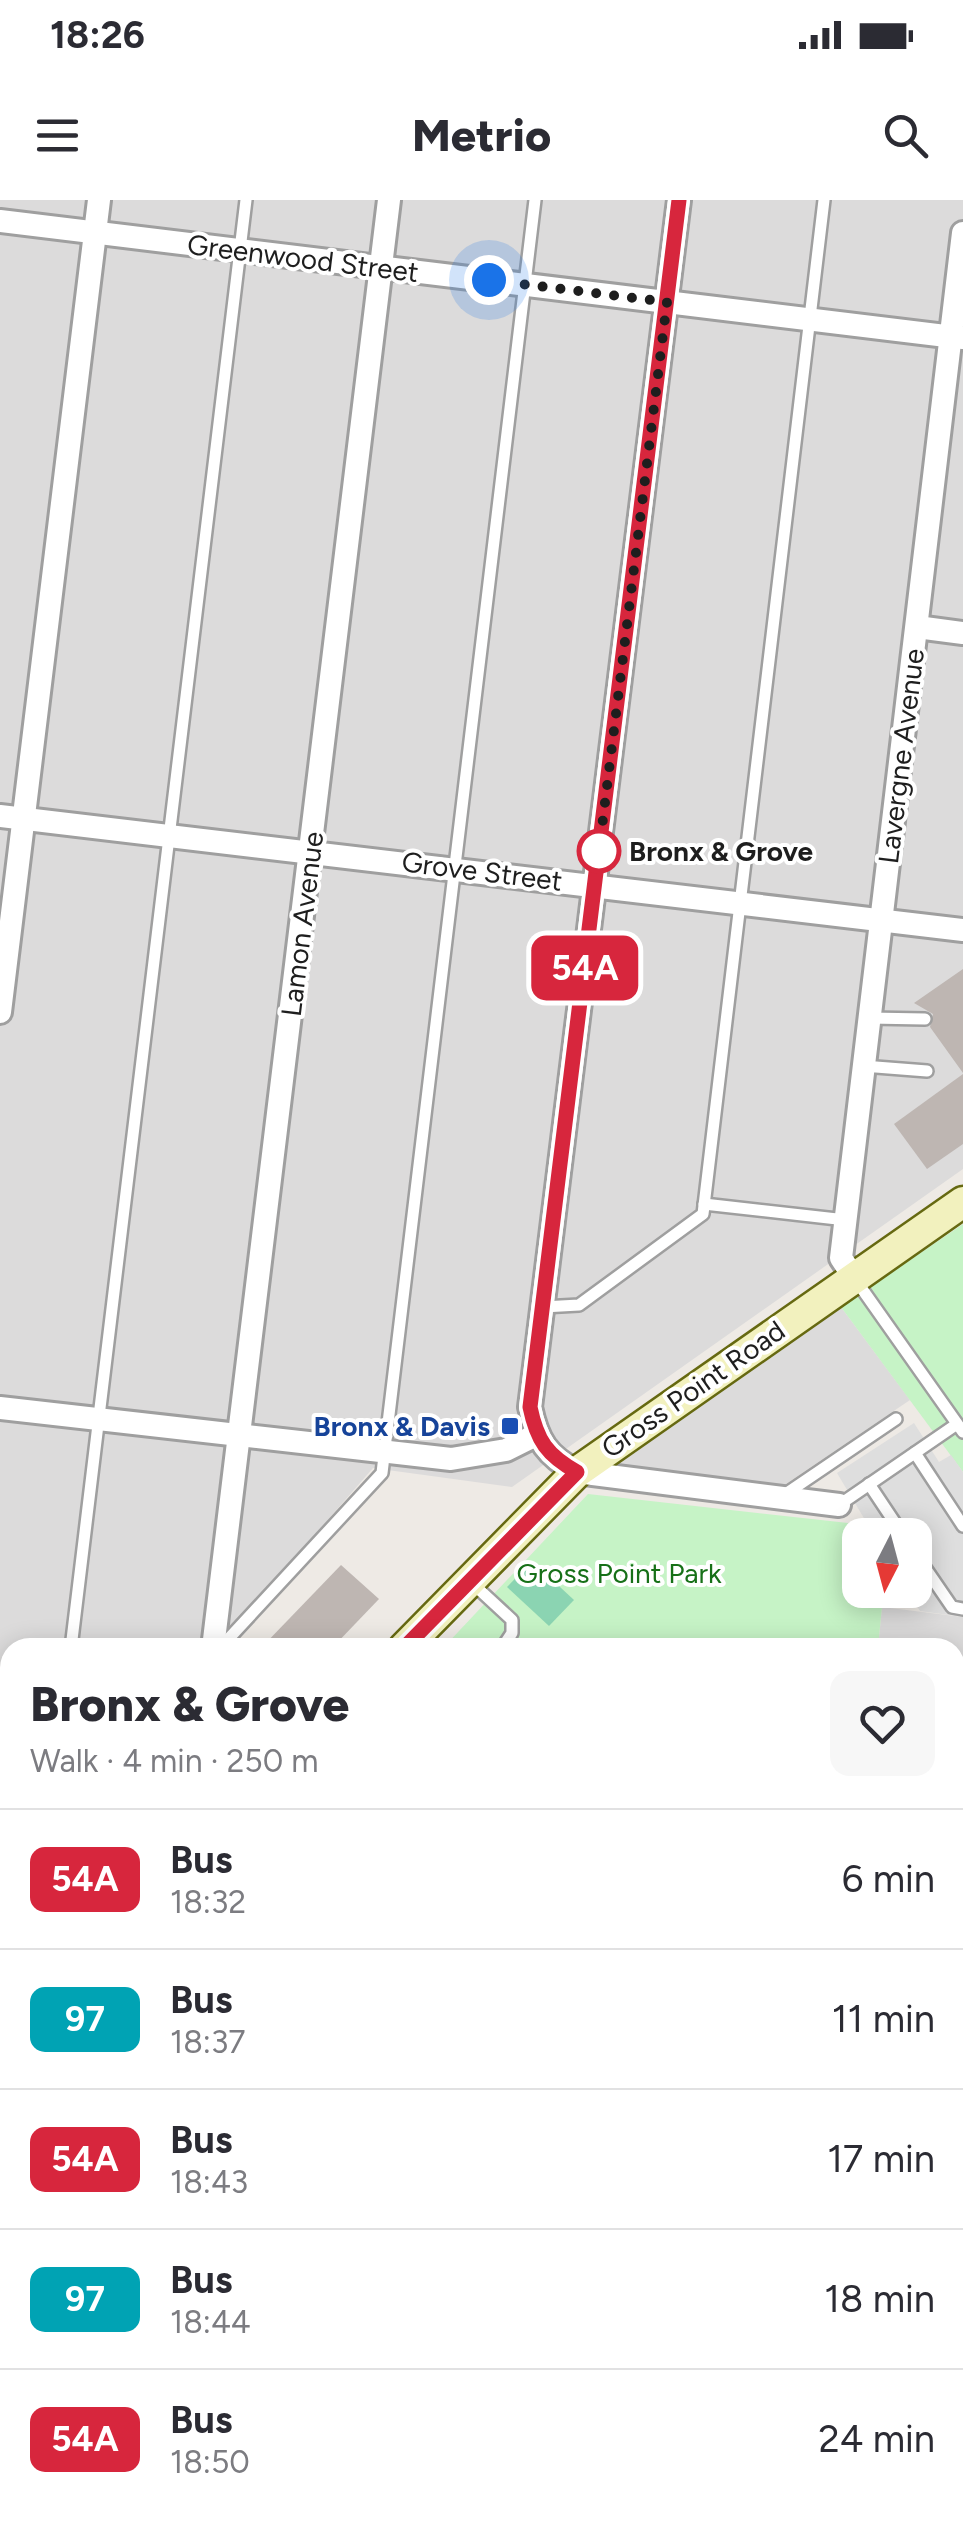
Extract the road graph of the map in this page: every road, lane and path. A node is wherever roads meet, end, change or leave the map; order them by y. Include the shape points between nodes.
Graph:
1 (99, 200) edge
2 (246, 200) edge
3 (389, 200) edge
4 (535, 200) edge
5 (680, 200) edge
6 (824, 200) edge
7 (0, 222) edge
8 (95, 233) junction
9 (963, 233) edge
10 (240, 250) junction
11 (382, 268) junction
12 (525, 285) junction
13 (667, 302) junction
14 (808, 319) junction
15 (957, 337) edge
16 (916, 628) junction
17 (963, 633) edge
18 (12, 818) edge
19 (168, 836) junction
20 (310, 850) junction
21 (456, 868) junction
22 (595, 884) junction
23 (737, 902) junction
24 (880, 920) junction
25 (963, 930) edge
26 (0, 1012) edge
27 (869, 1018) junction
28 (925, 1020) dead end
29 (864, 1066) junction
30 (927, 1071) dead end
31 (704, 1204) junction
32 (959, 1212) edge
33 (846, 1220) junction
34 (852, 1276) junction
35 (543, 1306) junction
36 (536, 1380) junction
37 (0, 1408) edge
38 (99, 1419) junction
39 (896, 1419) dead end
40 (960, 1428) edge
41 (240, 1434) junction
42 (536, 1435) junction
43 (384, 1450) junction
44 (915, 1453) junction
45 (577, 1472) junction
46 (869, 1484) junction
47 (780, 1498) junction
48 (839, 1505) joint
49 (892, 1518) edge
50 (963, 1526) edge
51 (932, 1578) edge
52 (468, 1580) junction
53 (963, 1609) edge
54 (72, 1638) edge
55 (218, 1638) edge
56 (226, 1638) edge
57 (413, 1638) edge
58 (509, 1638) edge

1 - 8 street
2 - 10 lane
3 - 11 street, Lamon Avenue
4 - 12 lane
5 - 13 street
6 - 14 lane
7 - 8 street, Greenwood Street
8 - 10 street, Greenwood Street
8 - 18 street
9 - 15 street, Lavergne Avenue
10 - 11 street, Greenwood Street
10 - 19 lane
11 - 12 street, Greenwood Street
11 - 20 street, Lamon Avenue
12 - 13 street, Greenwood Street
12 - 21 lane
13 - 14 street, Greenwood Street
13 - 22 street
14 - 15 street, Greenwood Street
14 - 23 lane
15 - 16 street, Lavergne Avenue
16 - 17 street
16 - 24 street, Lavergne Avenue
18 - 19 street, Grove Street
18 - 26 street
19 - 20 street, Grove Street
19 - 38 lane
20 - 21 street, Grove Street
20 - 41 street, Lamon Avenue
21 - 22 street, Grove Street
21 - 43 lane
22 - 23 street, Grove Street
22 - 35 street
23 - 24 street, Grove Street
23 - 31 lane
24 - 25 street, Grove Street
24 - 27 street, Lavergne Avenue
27 - 28 lane
27 - 29 street, Lavergne Avenue
29 - 30 lane
29 - 33 street, Lavergne Avenue
31 - 33 lane
31 - 35 lane via 703,1214 579,1306
32 - 34 main road, Gross Point Road
33 - 34 street, Lavergne Avenue via 841,1258
34 - 40 lane
34 - 45 main road, Gross Point Road
35 - 36 street
36 - 42 street via 530,1407
36 - 45 street via 548,1429
37 - 38 street
38 - 41 street
38 - 54 lane
39 - 47 lane
40 - 44 lane
41 - 43 street
41 - 55 street, Lamon Avenue
42 - 43 street via 506,1450 451,1459
42 - 45 street via 550,1458
43 - 56 lane via 382,1474
44 - 46 lane
44 - 50 lane
45 - 47 street
45 - 52 main road, Gross Point Road
46 - 48 lane
46 - 49 lane
47 - 48 street
51 - 53 lane via 952,1608
52 - 57 main road, Gross Point Road
52 - 58 lane via 512,1620

